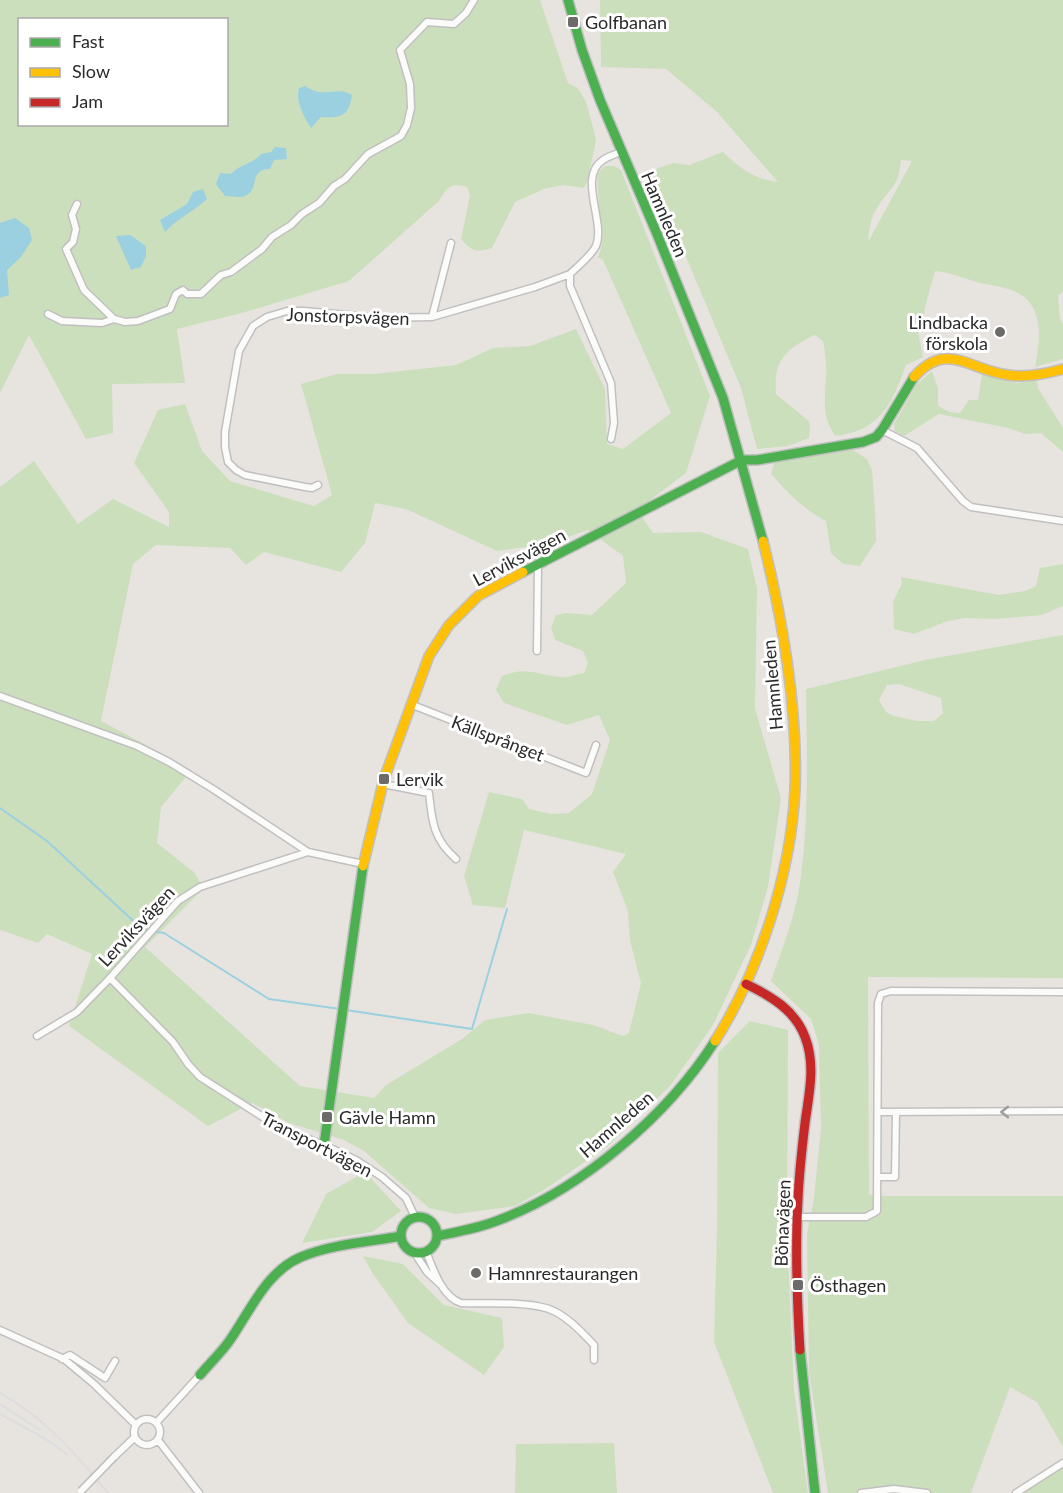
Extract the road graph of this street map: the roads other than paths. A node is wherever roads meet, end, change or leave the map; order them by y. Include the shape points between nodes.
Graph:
1 (474, 0) edge
2 (568, 0) edge
3 (620, 152) junction
4 (77, 204) dead end
5 (452, 243) dead end
6 (570, 274) junction
7 (48, 314) dead end
8 (432, 317) junction
9 (114, 319) junction
10 (1063, 369) edge
11 (882, 430) junction
12 (611, 439) dead end
13 (742, 460) junction
14 (318, 485) dead end
15 (1063, 521) edge
16 (538, 563) junction
17 (537, 651) dead end
18 (0, 696) edge
19 (410, 704) junction
20 (596, 745) dead end
21 (383, 784) junction
22 (308, 852) junction
23 (456, 859) dead end
24 (363, 864) junction
25 (110, 978) junction
26 (746, 984) junction
27 (1063, 992) edge
28 (37, 1036) dead end
29 (1063, 1111) edge
30 (878, 1112) junction
31 (896, 1112) junction
32 (324, 1145) junction
33 (877, 1177) junction
34 (415, 1217) junction
35 (797, 1217) junction
36 (401, 1236) junction
37 (437, 1236) junction
38 (426, 1251) junction
39 (414, 1252) junction
40 (442, 1286) junction
41 (0, 1330) edge
42 (62, 1359) junction
43 (594, 1360) dead end
44 (115, 1361) dead end
45 (200, 1375) joint
46 (156, 1423) junction
47 (136, 1425) junction
48 (135, 1437) junction
49 (158, 1440) junction
50 (1063, 1463) edge
51 (81, 1492) edge
52 (198, 1493) edge
53 (815, 1493) edge
54 (861, 1493) edge
55 (927, 1493) edge
56 (1016, 1493) edge

1 - 9 street via 454,24 427,22 400,50 410,84 411,108 401,136 368,154 319,203 201,294 183,290 176,294 170,309 138,321
2 - 3 main road, Hamnleden
3 - 6 street, Jonstorpsvägen via 601,160 594,170 594,205 600,228 596,247
3 - 13 main road, Hamnleden via 723,399
4 - 9 street via 72,215 76,229 73,242 66,249 68,256 84,290
5 - 8 street, Jonstorpsvägen
6 - 8 street, Jonstorpsvägen
6 - 12 street via 570,286 612,383 615,423
7 - 9 street via 62,321 82,323
8 - 14 street, Jonstorpsvägen via 379,318 304,310 267,317 253,326 239,351 225,432 228,462 245,475 312,488
10 - 11 main road via 1011,376 958,358 939,360 913,377
11 - 13 main road via 862,442
11 - 15 street via 917,448 971,507
13 - 16 main road, Lerviksvägen
13 - 26 main road, Hamnleden via 767,549 784,633 795,776 786,858 768,929
16 - 17 street
16 - 19 main road, Lerviksvägen via 478,596 449,625 429,657
18 - 22 street via 137,746 169,762
19 - 20 street, Källsprånget via 586,773
19 - 21 main road, Lerviksvägen
21 - 23 street via 429,793 438,838
21 - 24 main road, Lerviksvägen
22 - 24 street
22 - 25 street, Lerviksvägen via 200,887 178,901
24 - 32 main road, Lerviksvägen
25 - 28 street, Lerviksvägen via 77,1012
25 - 32 street, Transportvägen via 173,1042 200,1077 280,1128
26 - 35 main road, Bönavägen via 792,1013 805,1034 810,1052 812,1069
26 - 37 main road, Hamnleden via 723,1029 679,1090 608,1156 524,1209 484,1227
27 - 30 street via 881,994
29 -> 31 street
30 - 31 street
30 - 33 street
31 - 33 street via 895,1177
32 - 34 street, Transportvägen via 382,1177 406,1198
33 - 35 street via 877,1211 866,1217
34 - 36 main road via 406,1222
34 - 37 main road via 431,1221
35 - 53 main road, Bönavägen via 802,1379
36 - 39 main road via 405,1246
36 - 45 main road via 330,1250 288,1265
37 - 38 main road
38 - 39 main road
38 - 40 street
39 - 40 street
40 - 43 street via 461,1303 530,1306 557,1313 594,1345
41 - 42 street
42 - 44 street via 70,1355 105,1378
42 - 47 street
45 - 46 street
46 - 47 street via 143,1419
46 - 49 street
47 - 48 street
48 - 49 street via 147,1446
48 - 51 street, bridge
49 - 52 street
50 - 56 street
54 - 55 street via 894,1489

